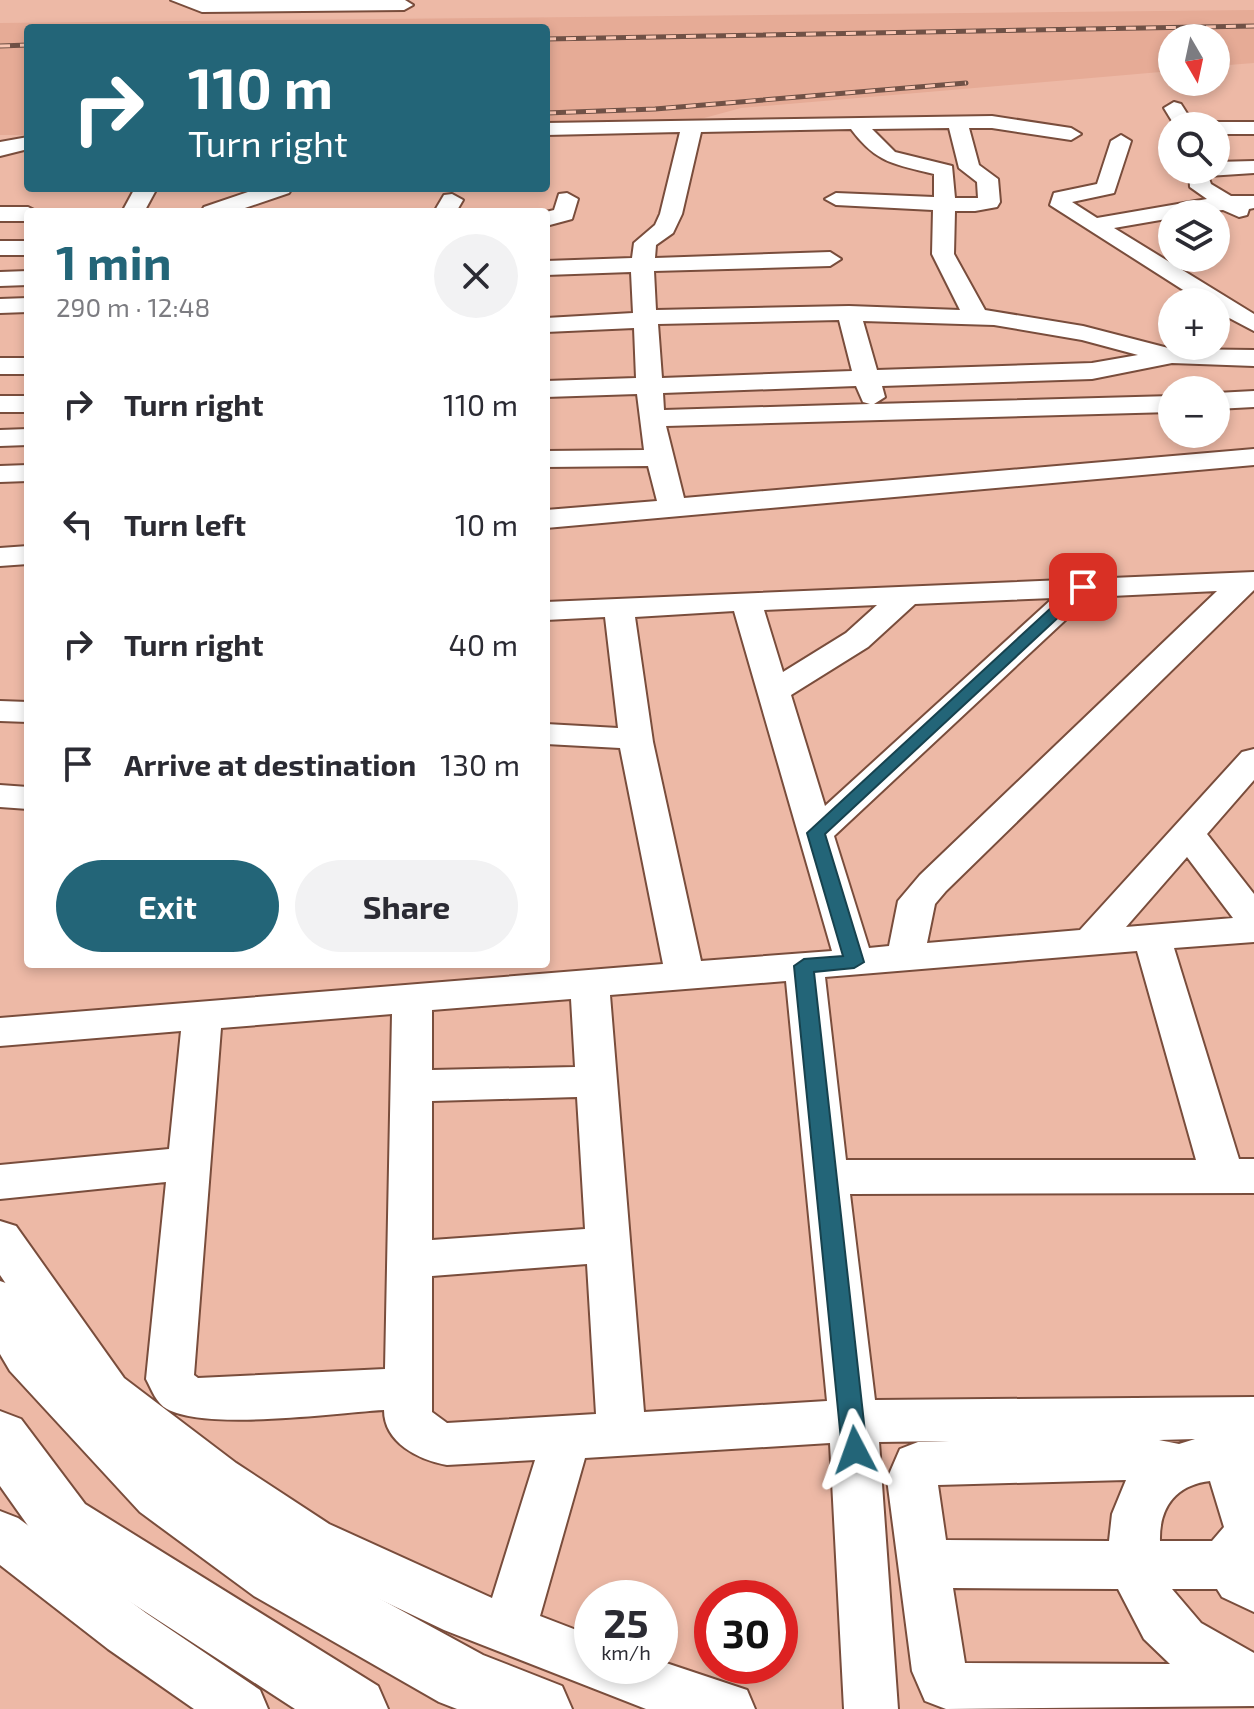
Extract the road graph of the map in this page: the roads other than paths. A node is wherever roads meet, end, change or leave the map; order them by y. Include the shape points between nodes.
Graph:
1 (180, 0) edge
2 (404, 5) dead end
3 (1174, 108) dead end
4 (1176, 112) edge
5 (857, 123) junction
6 (958, 123) junction
7 (692, 126) junction
8 (1230, 128) edge
9 (1254, 128) edge
10 (550, 129) edge
11 (1071, 134) dead end
12 (1121, 141) dead end
13 (24, 144) edge
14 (0, 150) edge
15 (1254, 167) edge
16 (1230, 168) edge
17 (1200, 184) edge
18 (270, 192) edge
19 (567, 199) dead end
20 (836, 199) dead end
21 (1220, 200) edge
22 (1254, 202) edge
23 (944, 203) junction
24 (1230, 203) edge
25 (1230, 206) edge
26 (224, 208) edge
27 (0, 214) edge
28 (24, 214) edge
29 (1158, 214) edge
30 (550, 218) edge
31 (1254, 219) edge
32 (1093, 225) junction
33 (0, 248) edge
34 (24, 248) edge
35 (830, 259) dead end
36 (643, 263) junction
37 (550, 268) edge
38 (24, 278) edge
39 (0, 279) edge
40 (24, 305) edge
41 (0, 306) edge
42 (849, 313) junction
43 (976, 317) junction
44 (646, 318) junction
45 (1254, 324) edge
46 (550, 325) edge
47 (1158, 352) edge
48 (1230, 357) edge
49 (1254, 358) edge
50 (1158, 359) edge
51 (0, 366) edge
52 (24, 366) edge
53 (866, 377) junction
54 (650, 385) junction
55 (550, 389) edge
56 (1254, 399) edge
57 (1230, 400) edge
58 (0, 404) edge
59 (24, 404) edge
60 (1158, 404) edge
61 (878, 414) junction
62 (652, 418) junction
63 (24, 437) edge
64 (0, 438) edge
65 (1254, 457) edge
66 (659, 458) junction
67 (550, 459) edge
68 (24, 473) edge
69 (0, 474) edge
70 (673, 509) junction
71 (550, 519) edge
72 (24, 555) edge
73 (0, 557) edge
74 (1250, 581) edge
75 (1083, 587) junction
76 (908, 594) junction
77 (746, 600) junction
78 (634, 606) junction
79 (550, 611) edge
80 (773, 692) junction
81 (0, 711) edge
82 (24, 712) edge
83 (550, 734) edge
84 (636, 742) junction
85 (1254, 759) edge
86 (0, 796) edge
87 (24, 798) edge
88 (816, 833) junction
89 (1188, 834) junction
90 (1254, 920) edge
91 (1254, 929) edge
92 (1152, 938) junction
93 (1091, 942) junction
94 (905, 958) junction
95 (854, 962) junction
96 (804, 966) junction
97 (524, 976) edge
98 (685, 976) junction
99 (590, 984) junction
100 (412, 998) junction
101 (202, 1015) junction
102 (0, 1032) edge
103 (597, 1081) junction
104 (412, 1086) junction
105 (189, 1163) junction
106 (1238, 1176) edge
107 (827, 1177) junction
108 (0, 1182) edge
109 (0, 1239) edge
110 (609, 1245) junction
111 (409, 1260) junction
112 (0, 1304) edge
113 (408, 1388) junction
114 (853, 1421) junction
115 (622, 1436) junction
116 (0, 1437) edge
117 (566, 1439) junction
118 (1245, 1445) edge
119 (1179, 1466) junction
120 (0, 1534) edge
121 (289, 1555) junction
122 (1248, 1558) edge
123 (924, 1564) junction
124 (1134, 1565) junction
125 (509, 1630) junction
126 (574, 1655) edge
127 (1253, 1680) edge
128 (650, 1684) edge
129 (241, 1709) edge
130 (354, 1709) edge
131 (538, 1709) edge
132 (728, 1709) edge
133 (871, 1709) edge

1 - 2 street via 202,7
3 - 4 street
5 - 6 street
5 - 7 street
5 - 23 street via 888,156 943,168
6 - 11 street via 1017,124
6 - 23 street via 969,168 987,179 989,202
7 - 10 street
7 - 36 street via 671,214 665,228 645,243
8 - 9 street
12 - 32 street via 1106,188 1058,201
13 - 14 street
15 - 16 street
17 - 21 street
18 - 26 street
19 - 30 street via 564,214
20 - 23 street
22 - 24 street
23 - 43 street via 943,254
25 - 31 street
27 - 28 street
29 - 32 street
32 - 45 street
33 - 34 street
35 - 36 street
36 - 37 street
36 - 44 street
38 - 39 street
40 - 41 street
42 - 43 street
42 - 44 street
42 - 53 street
43 - 47 street via 1083,333
44 - 46 street
44 - 54 street
48 - 49 street
50 - 53 street via 1092,371
51 - 52 street
53 - 54 street
53 - 61 street
54 - 55 street
54 - 62 street
56 - 57 street
58 - 59 street
60 - 61 street
61 - 62 street
62 - 66 street
63 - 64 street
65 - 70 street
66 - 67 street
66 - 70 street
68 - 69 street
70 - 71 street
72 - 73 street
74 - 75 street
74 - 94 street via 933,883 917,901
75 - 76 street
75 - 88 street
76 - 77 street
76 - 80 street via 857,640
77 - 78 street
77 - 80 street
78 - 79 street
78 - 84 street via 621,611 620,617
80 - 88 street
81 - 82 street
83 - 84 street
84 - 98 street
85 - 89 street
86 - 87 street
88 - 95 street
89 - 90 street
89 - 93 street
91 - 92 street
92 - 93 street
92 - 106 street
93 - 94 street
94 - 95 street
95 - 96 street
96 - 98 street
96 - 107 street
97 - 99 street
97 - 100 street
98 - 99 street
99 - 103 street
100 - 101 street
100 - 104 street
101 - 102 street
101 - 105 street
103 - 104 street
103 - 110 street
104 - 111 street
105 - 108 street
105 - 113 street via 170,1379 175,1390 204,1400
106 - 107 street
107 - 114 street
109 - 121 street via 107,1393 218,1479
110 - 111 street
110 - 115 street
111 - 113 street
112 - 121 main road via 30,1354 162,1493
113 - 117 street via 408,1416 430,1441
114 - 115 street
114 - 118 street
114 - 133 street
115 - 117 street
116 - 130 main road via 63,1524
117 - 125 street
118 - 119 street
118 - 122 street
119 - 123 street via 1144,1458 918,1464 912,1479
119 - 124 street via 1160,1478 1141,1501 1132,1531
120 - 129 street
121 - 125 street
121 - 131 main road via 462,1679
122 - 124 street
123 - 124 street
123 - 127 street via 939,1671 953,1687 1197,1691
124 - 127 street via 1144,1594 1188,1647
125 - 126 street
128 - 132 street

